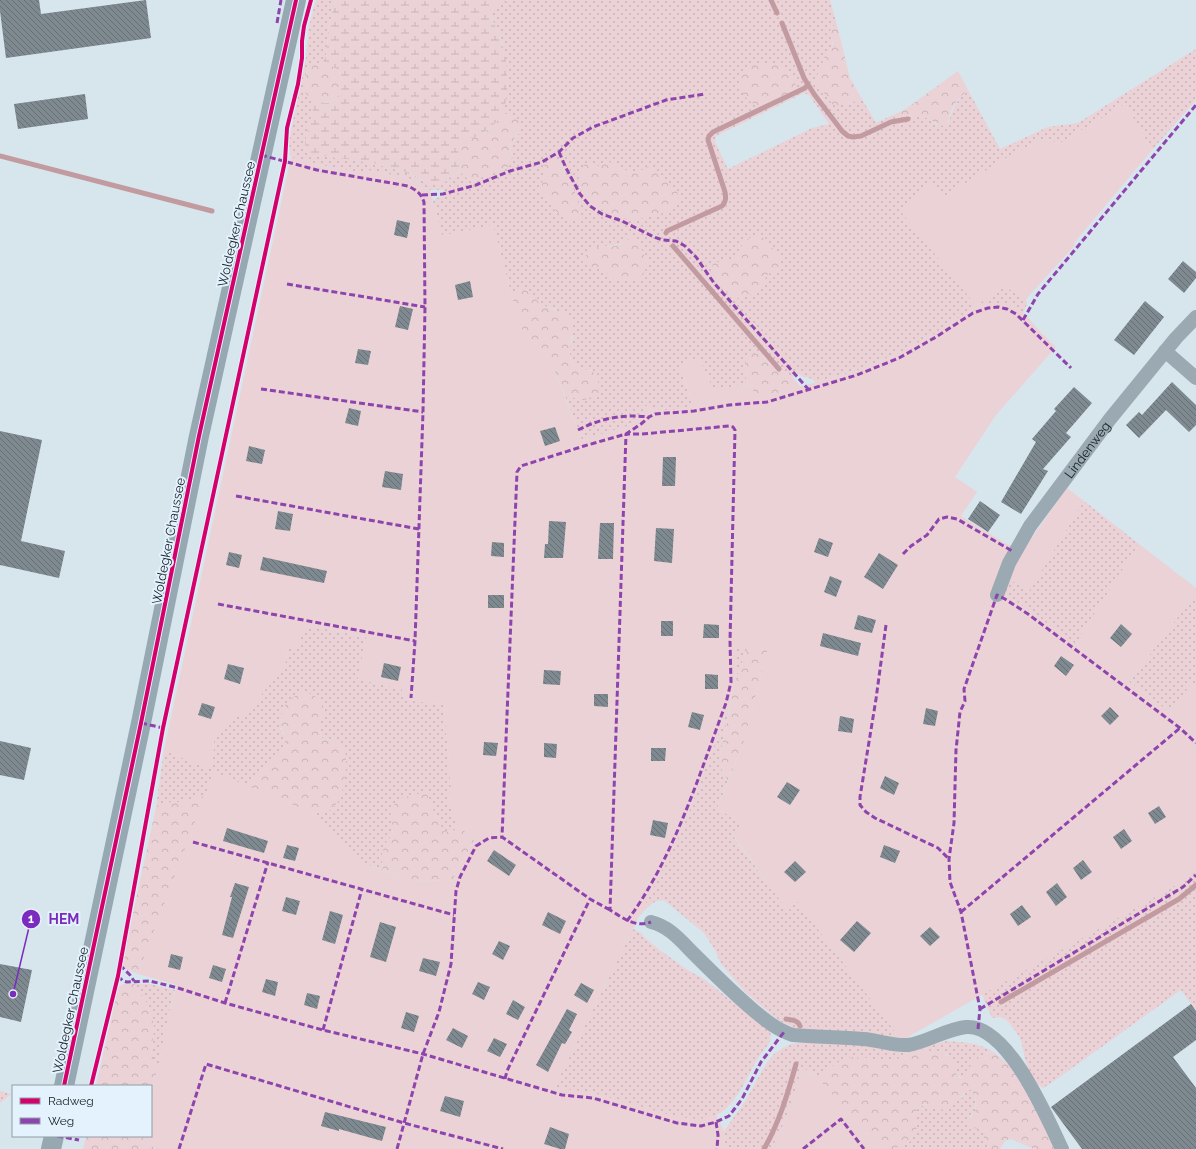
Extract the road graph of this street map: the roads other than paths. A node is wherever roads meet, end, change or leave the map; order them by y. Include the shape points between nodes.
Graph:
1 (296, 0) edge
2 (1196, 317) edge
3 (1165, 351) junction
4 (1196, 378) edge
5 (997, 595) dead end
6 (651, 922) dead end
7 (64, 1085) edge
8 (54, 1137) edge
9 (51, 1149) edge
10 (1062, 1149) edge

1 - 7 main road, Woldegker Chaussee via 199,436
2 - 3 street, Lindenweg
3 - 4 street
3 - 5 street, Lindenweg via 1110,419 1030,526 1009,563
6 - 10 street via 670,930 730,990 772,1025 793,1035 864,1039 908,1045 967,1027 988,1034 1018,1064 1038,1098
8 - 9 main road

